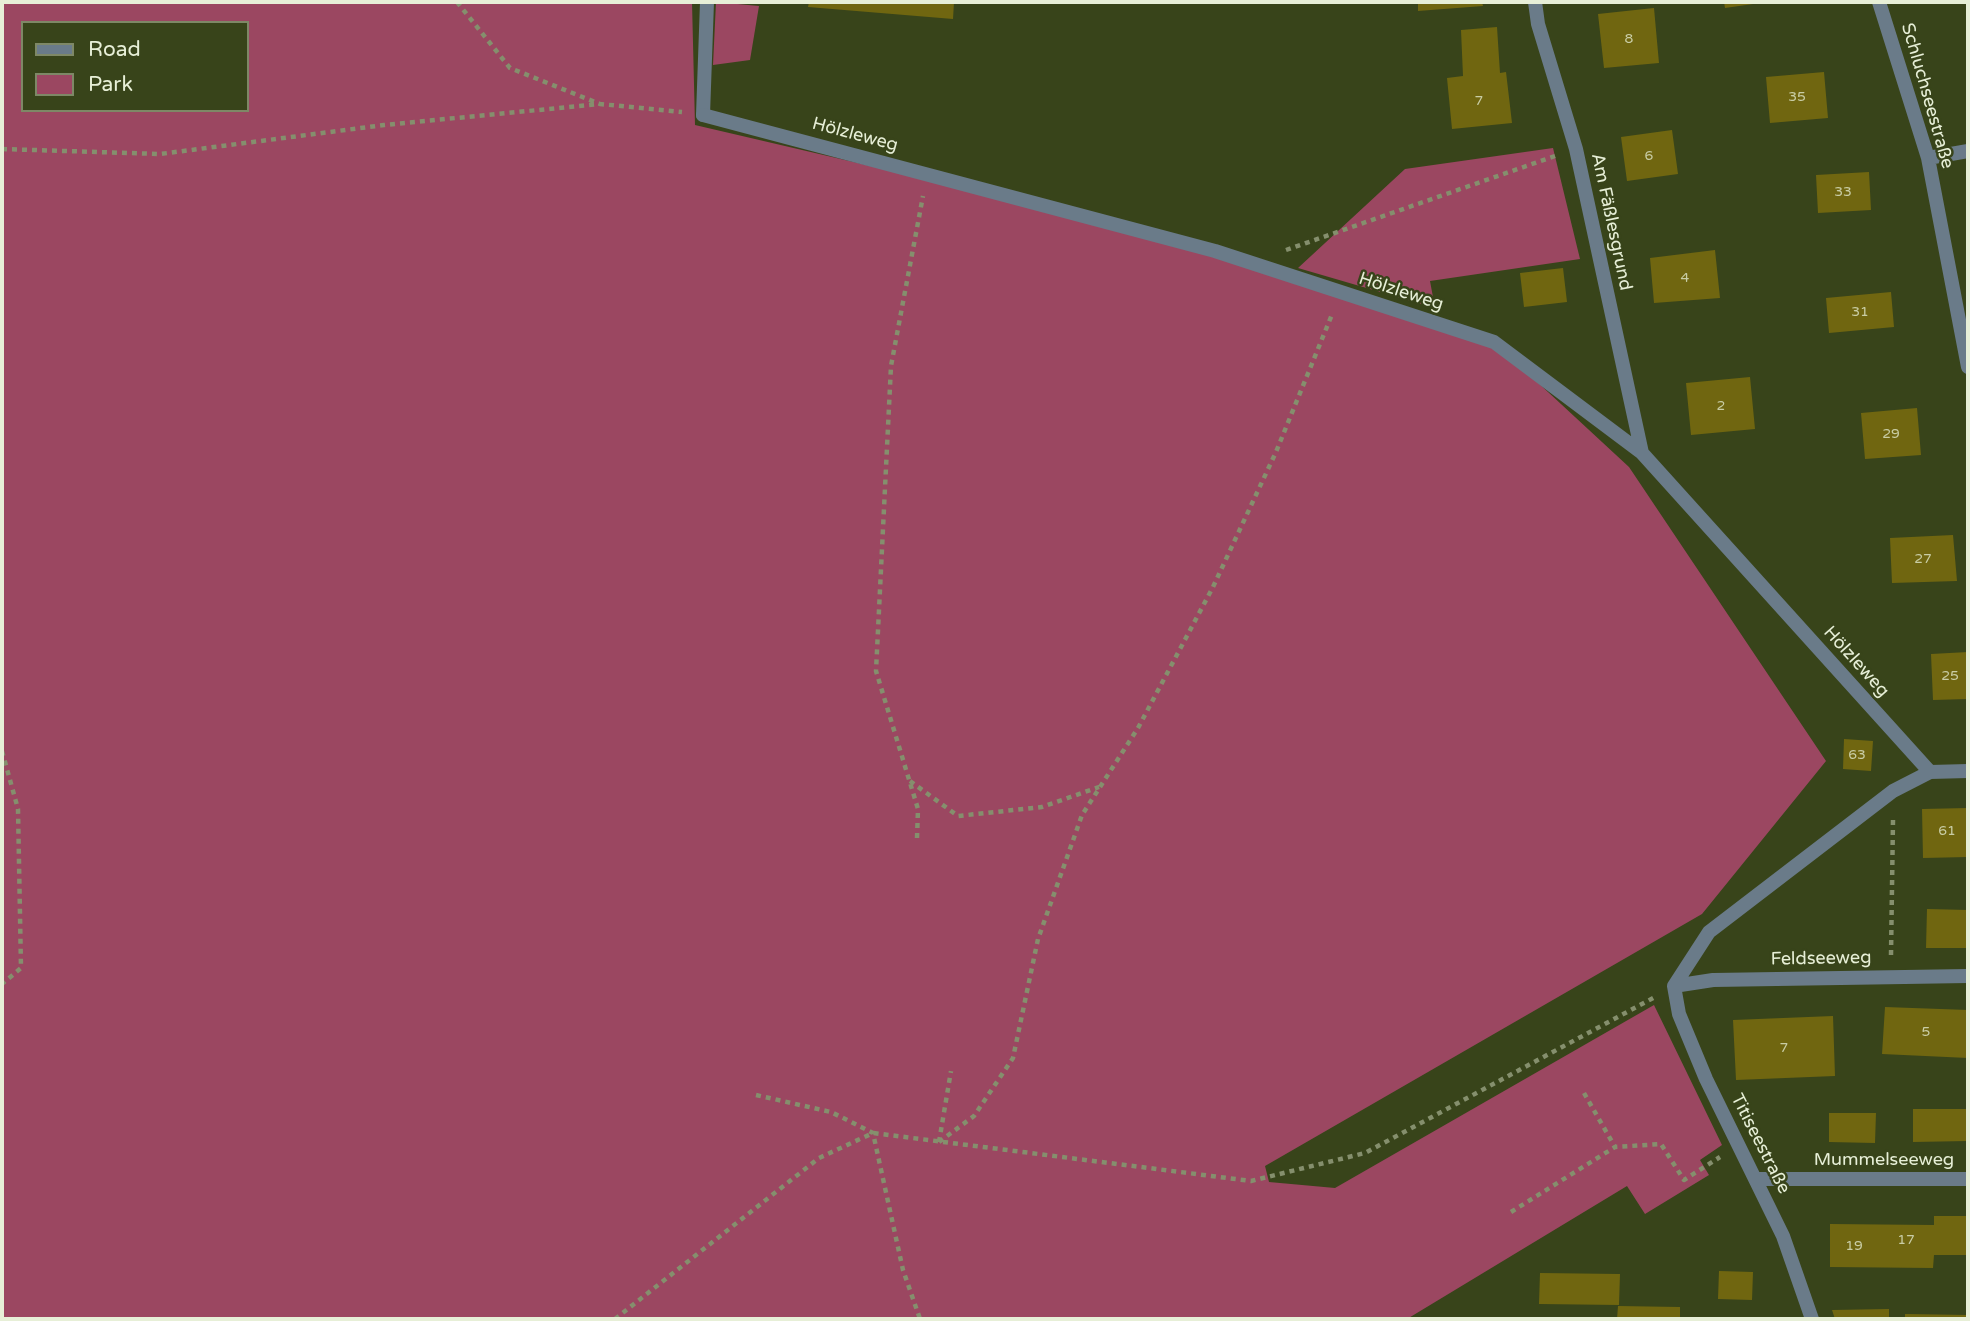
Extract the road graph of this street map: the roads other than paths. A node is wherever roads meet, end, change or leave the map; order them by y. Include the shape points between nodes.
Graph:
1 (707, 2) edge
2 (1535, 2) edge
3 (1879, 2) edge
4 (1968, 151) edge
5 (1928, 158) junction
6 (1966, 350) edge
7 (1968, 367) edge
8 (1642, 453) junction
9 (1968, 771) edge
10 (1930, 772) junction
11 (1968, 976) edge
12 (1674, 986) junction
13 (1757, 1179) junction
14 (1968, 1179) edge
15 (1812, 1319) edge

1 - 8 street, Hölzleweg via 703,115 1215,251 1494,342
2 - 8 street, Am Fäßlesgrund via 1576,149
3 - 5 street, Schluchseestraße
4 - 5 street
5 - 6 street, Schluchseestraße
6 - 7 street, Schluchseestraße
8 - 10 street, Hölzleweg
9 - 10 street
10 - 12 street via 1893,791 1709,932
11 - 12 street, Feldseeweg via 1713,980
12 - 13 street, Titiseestraße via 1679,1014 1706,1079
13 - 14 street, Mummelseeweg
13 - 15 street, Titiseestraße

